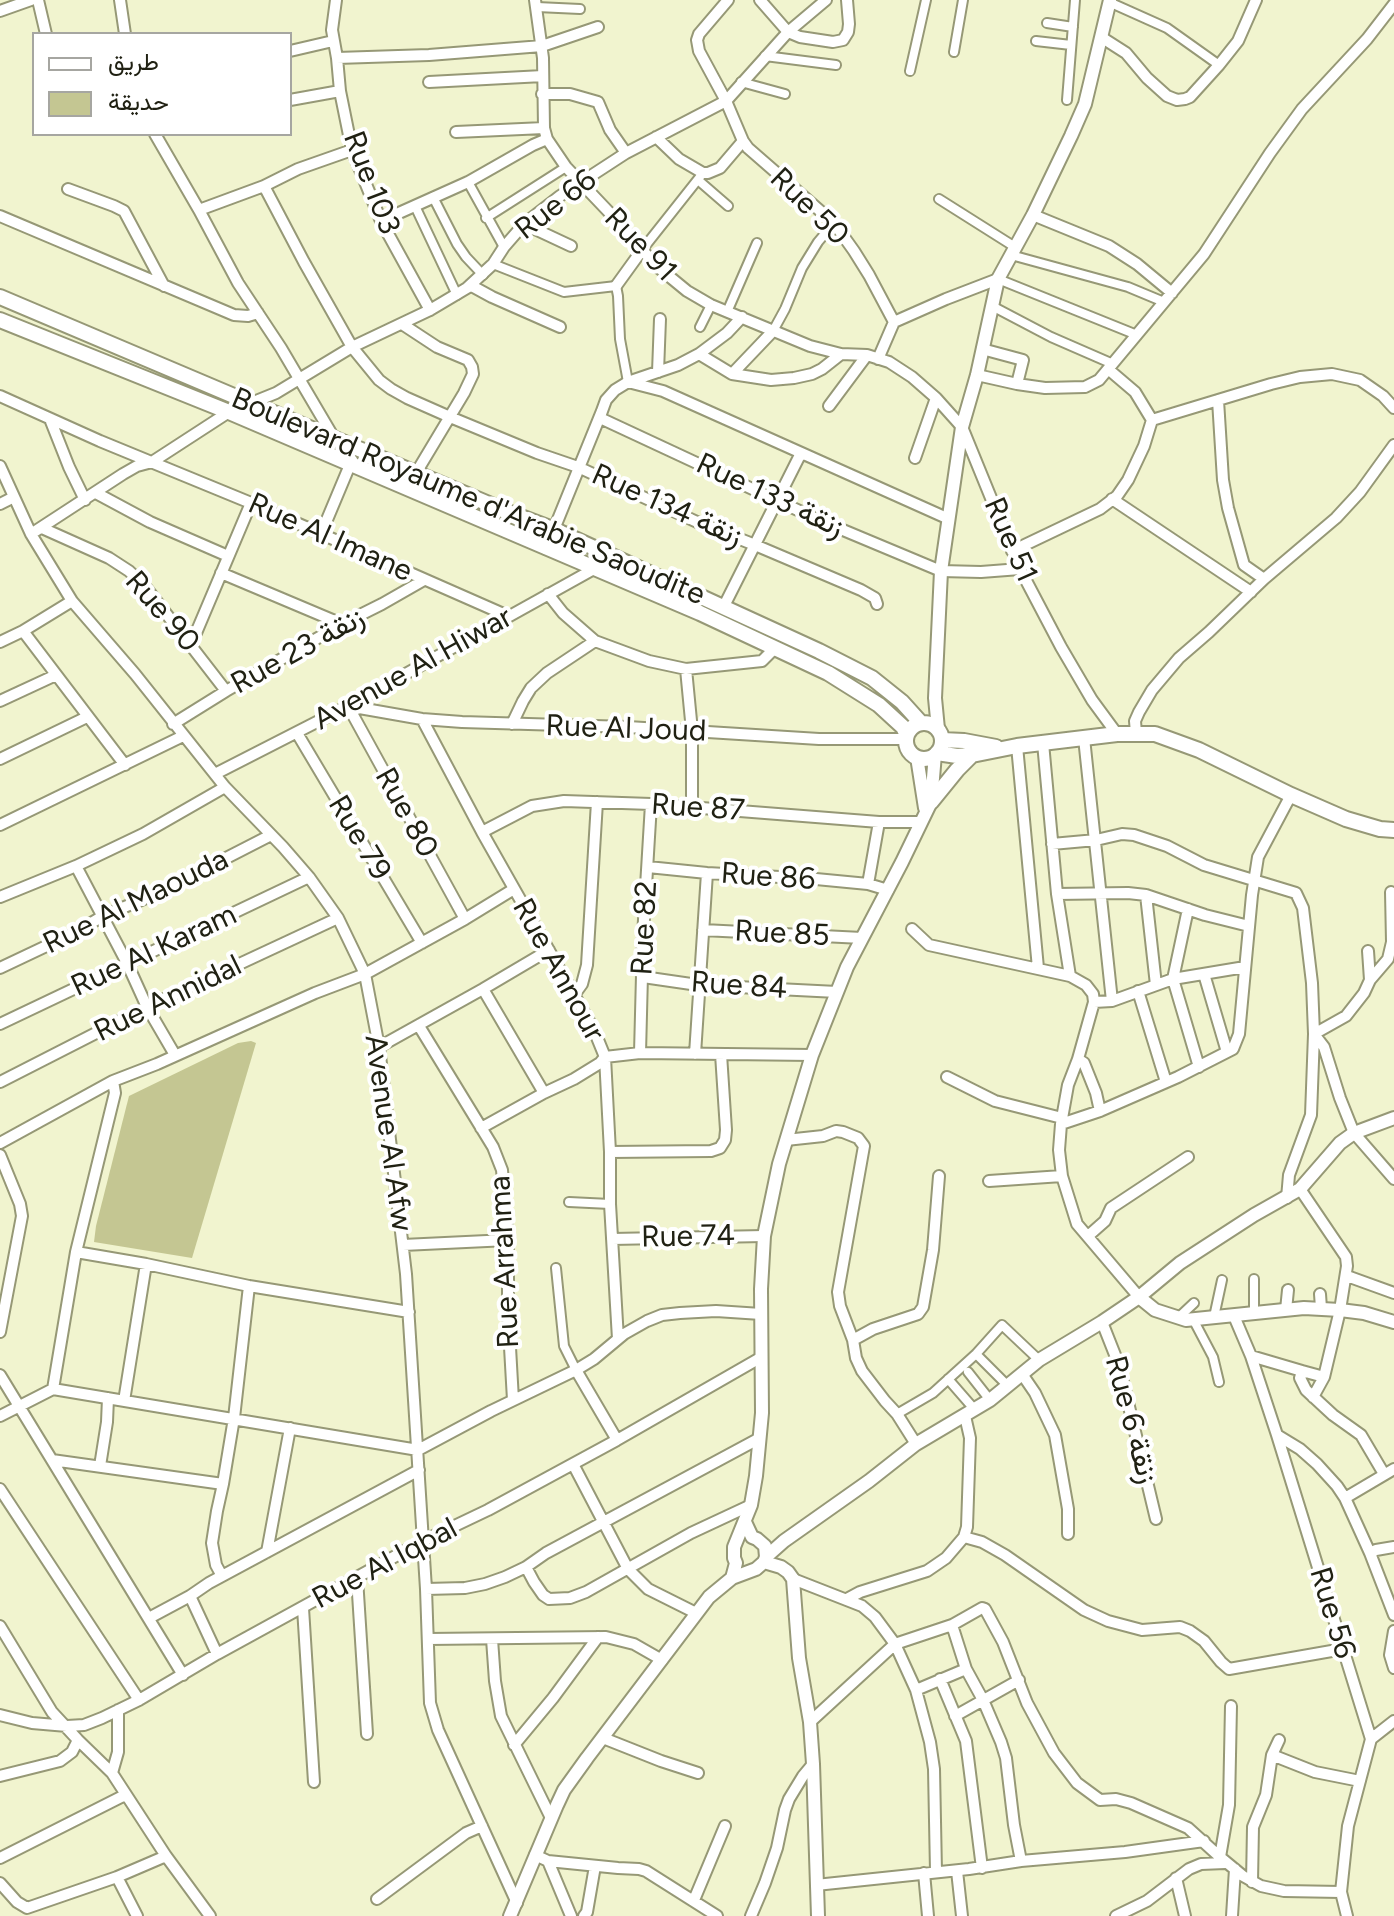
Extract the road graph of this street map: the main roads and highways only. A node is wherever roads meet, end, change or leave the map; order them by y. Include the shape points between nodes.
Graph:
1 (0, 297) edge
2 (0, 320) edge
3 (906, 737) junction
4 (933, 737) junction
5 (1001, 749) junction
6 (972, 755) junction
7 (926, 812) road end
8 (1394, 830) edge

1 - 4 main road, Boulevard Royaume d'Arabie Saoudite via 555,530 846,664 902,702
2 - 3 main road, Boulevard Royaume d'Arabie Saoudite via 700,613 828,673 892,717
3 - 4 main road via 913,727
3 - 4 main road, Boulevard Royaume d'Arabie Saoudite via 909,750 926,758
4 - 5 main road
4 - 6 main road via 957,756
5 - 6 main road
5 - 8 main road via 1155,734 1346,819
6 - 7 main road

